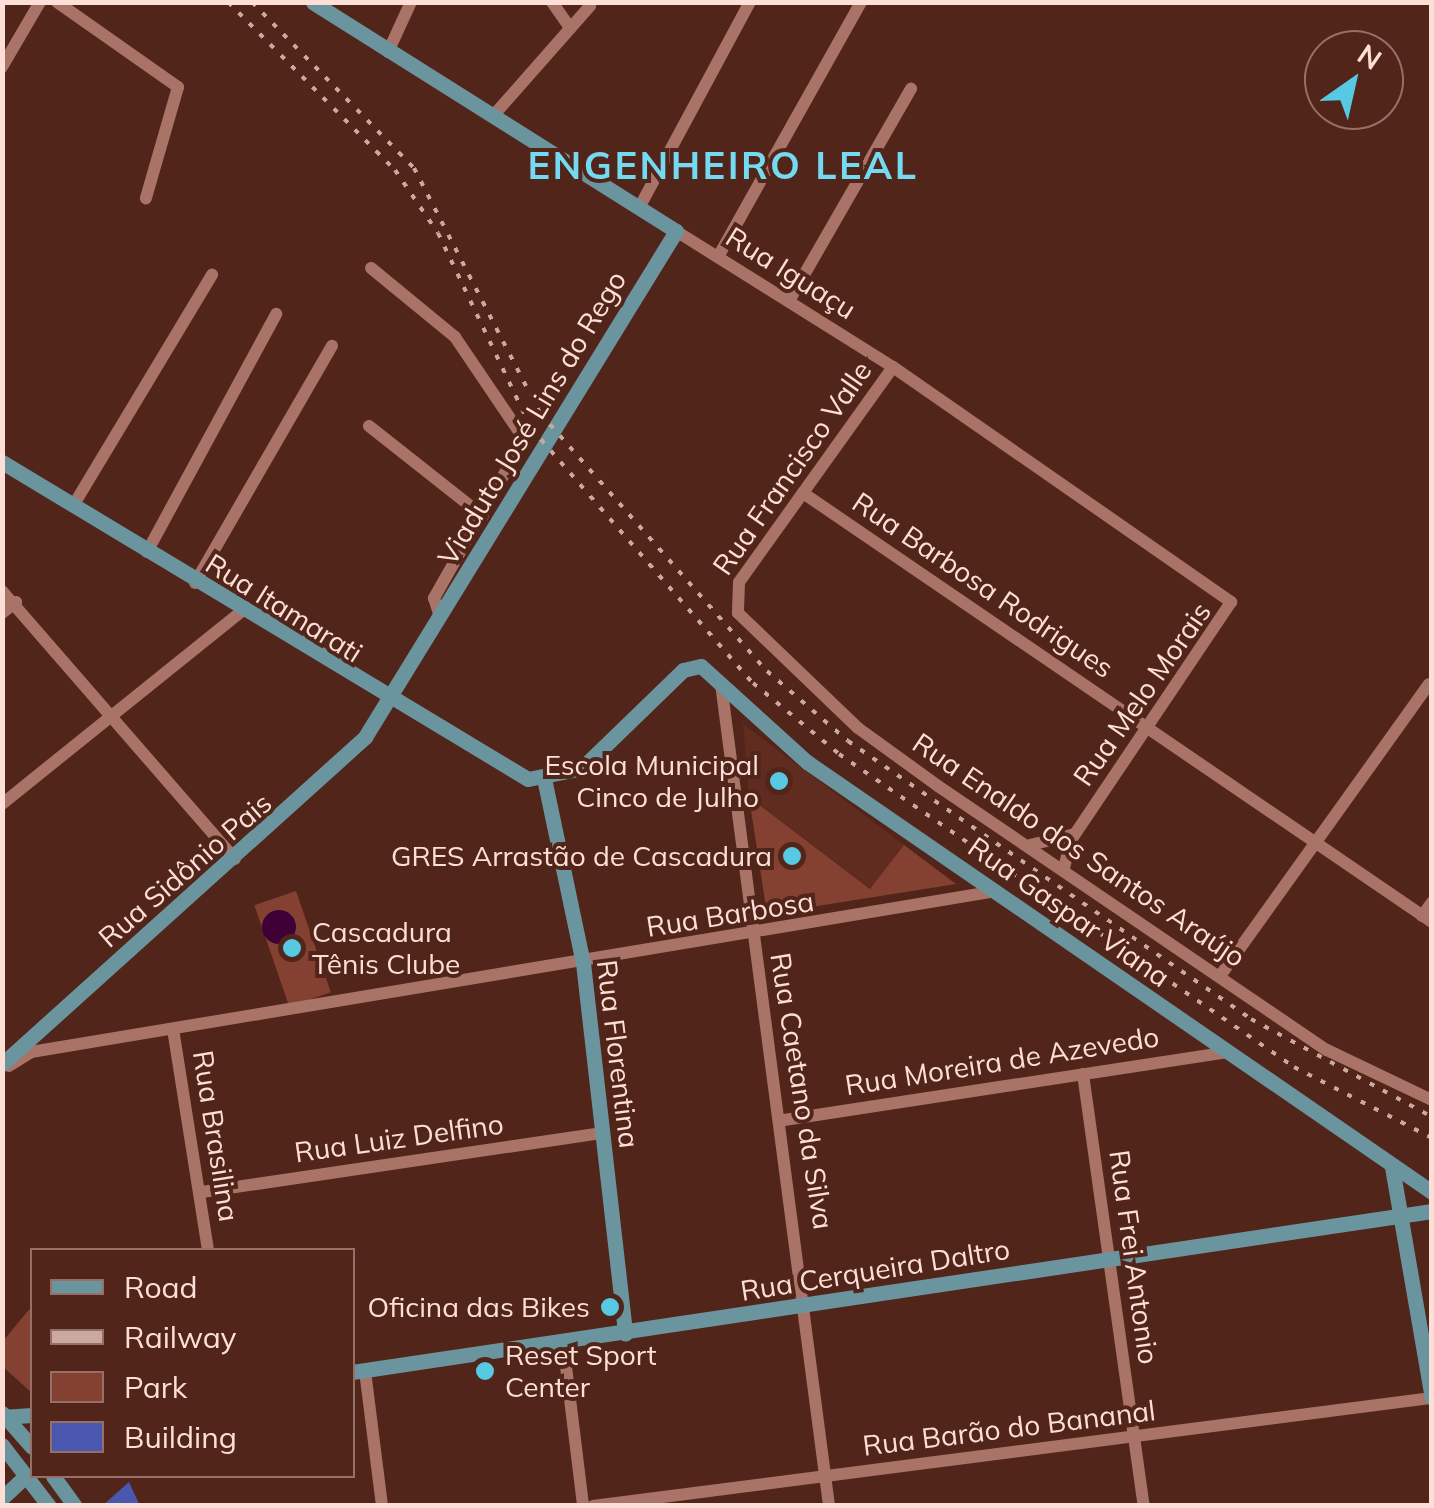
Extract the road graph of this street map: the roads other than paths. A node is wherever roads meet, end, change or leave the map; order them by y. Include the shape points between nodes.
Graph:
1 (40, 2) edge
2 (57, 2) edge
3 (312, 2) edge
4 (410, 2) edge
5 (552, 2) edge
6 (750, 2) edge
7 (861, 2) edge
8 (590, 6) dead end
9 (570, 28) junction
10 (388, 52) junction
11 (2, 66) edge
12 (911, 89) dead end
13 (493, 116) junction
14 (146, 198) dead end
15 (639, 208) junction
16 (676, 231) junction
17 (718, 257) junction
18 (370, 268) dead end
19 (212, 274) dead end
20 (789, 301) junction
21 (276, 314) dead end
22 (332, 346) dead end
23 (893, 367) junction
24 (368, 426) dead end
25 (2, 462) edge
26 (803, 493) junction
27 (73, 506) junction
28 (483, 516) junction
29 (147, 552) junction
30 (196, 583) junction
31 (2, 591) edge
32 (732, 598) joint
33 (16, 602) junction
34 (1231, 602) joint
35 (240, 612) junction
36 (442, 612) junction
37 (2, 613) edge
38 (721, 684) junction
39 (1428, 684) dead end
40 (388, 701) junction
41 (114, 714) junction
42 (1148, 729) junction
43 (545, 783) junction
44 (2, 804) edge
45 (1074, 834) junction
46 (1314, 844) junction
47 (1030, 846) junction
48 (235, 858) junction
49 (1064, 868) junction
50 (996, 891) junction
51 (1432, 902) edge
52 (1427, 919) edge
53 (753, 936) junction
54 (583, 963) junction
55 (1220, 976) junction
56 (173, 1030) junction
57 (1228, 1052) junction
58 (2, 1067) edge
59 (1083, 1074) junction
60 (1432, 1100) edge
61 (784, 1120) junction
62 (603, 1133) junction
63 (1392, 1167) junction
64 (202, 1192) junction
65 (1432, 1192) edge
66 (1432, 1211) edge
67 (1404, 1215) junction
68 (208, 1248) edge
69 (1109, 1258) junction
70 (808, 1306) junction
71 (625, 1334) junction
72 (562, 1342) junction
73 (359, 1371) edge
74 (1432, 1398) edge
75 (30, 1414) edge
76 (4, 1416) edge
77 (1134, 1437) junction
78 (2, 1445) edge
79 (30, 1445) edge
80 (26, 1476) junction
81 (826, 1477) junction
82 (54, 1478) edge
83 (2, 1498) edge
84 (49, 1506) edge
85 (74, 1506) edge
86 (382, 1506) edge
87 (583, 1506) edge
88 (593, 1506) edge
89 (829, 1506) edge
90 (1144, 1506) edge

1 - 11 street
2 - 14 street via 178,87
3 - 10 main road, Rua Iguaçu
4 - 10 street
5 - 9 street
6 - 15 street
7 - 17 street
8 - 9 street
9 - 13 street
10 - 13 main road, Rua Iguaçu
12 - 20 street
13 - 15 main road, Rua Iguaçu
15 - 16 main road, Rua Iguaçu
16 - 17 street, Rua Iguaçu
16 - 36 main road, Viaduto José Lins do Rego
17 - 20 street, Rua Iguaçu
18 - 28 street via 455,337 524,450
19 - 27 street
20 - 23 street, Rua Iguaçu
21 - 29 street
22 - 30 street
23 - 26 street, Rua Francisco Valle
23 - 34 street, Rua Iguaçu
24 - 28 street
25 - 27 main road, Rua Itamarati
26 - 32 street, Rua Francisco Valle
26 - 42 street, Rua Barbosa Rodrigues
27 - 29 main road, Rua Itamarati
28 - 36 street via 434,598
29 - 30 main road, Rua Itamarati
30 - 35 main road, Rua Itamarati
31 - 33 street
32 - 47 street, Rua Enaldo dos Santos Araújo via 762,643 858,728
33 - 37 street
33 - 41 street
34 - 42 street, Rua Melo Morais
35 - 40 main road, Rua Itamarati
35 - 41 street
36 - 40 main road, Viaduto José Lins do Rego
38 - 43 main road, Rua Gaspar Viana via 688,666 611,749
38 - 50 main road, Rua Gaspar Viana via 807,762
38 - 53 street, Rua Caetano da Silva
39 - 46 street
40 - 43 main road, Rua Itamarati
40 - 48 main road, Rua Sidônio Pais via 329,777
41 - 44 street
41 - 48 street
42 - 45 street, Rua Melo Morais
42 - 46 street, Rua Barbosa Rodrigues
43 - 54 main road, Rua Florentina
45 - 47 street
45 - 49 street, Rua Melo Morais
46 - 52 street, Rua Barbosa Rodrigues
46 - 55 street
47 - 49 street, Rua Enaldo dos Santos Araújo
48 - 58 main road, Rua Sidônio Pais
49 - 55 street, Rua Enaldo dos Santos Araújo
50 - 53 street, Rua Barbosa
50 - 57 main road, Rua Gaspar Viana
51 - 52 street
53 - 54 street, Rua Barbosa
53 - 61 street, Rua Caetano da Silva
54 - 56 street, Rua Barbosa
54 - 62 main road, Rua Florentina
55 - 60 street, Rua Enaldo dos Santos Araújo via 1327,1050
56 - 58 street, Rua Barbosa via 31,1052
56 - 64 street, Rua Brasilina
57 - 59 street, Rua Moreira de Azevedo
57 - 63 main road, Rua Gaspar Viana
59 - 61 street, Rua Moreira de Azevedo
59 - 69 street, Rua Frei Antonio
61 - 70 street, Rua Caetano da Silva
62 - 64 street, Rua Luiz Delfino
62 - 71 main road, Rua Florentina
63 - 65 main road, Rua Gaspar Viana
63 - 67 main road
64 - 68 street, Rua Brasilina
66 - 67 main road, Rua Cerqueira Daltro
67 - 69 main road, Rua Cerqueira Daltro
67 - 74 main road
69 - 70 main road, Rua Cerqueira Daltro
69 - 77 street, Rua Frei Antonio
70 - 71 main road, Rua Cerqueira Daltro
70 - 81 street, Rua Caetano da Silva
71 - 72 main road, Rua Cerqueira Daltro
72 - 73 main road, Rua Cerqueira Daltro
72 - 87 street
73 - 86 street
74 - 77 street, Rua Barão do Bananal
75 - 76 main road
76 - 79 main road
77 - 81 street, Rua Barão do Bananal
77 - 90 street, Rua Frei Antonio
78 - 80 main road
80 - 83 main road
80 - 84 main road
81 - 88 street, Rua Barão do Bananal
81 - 89 street, Rua Caetano da Silva
82 - 85 main road

